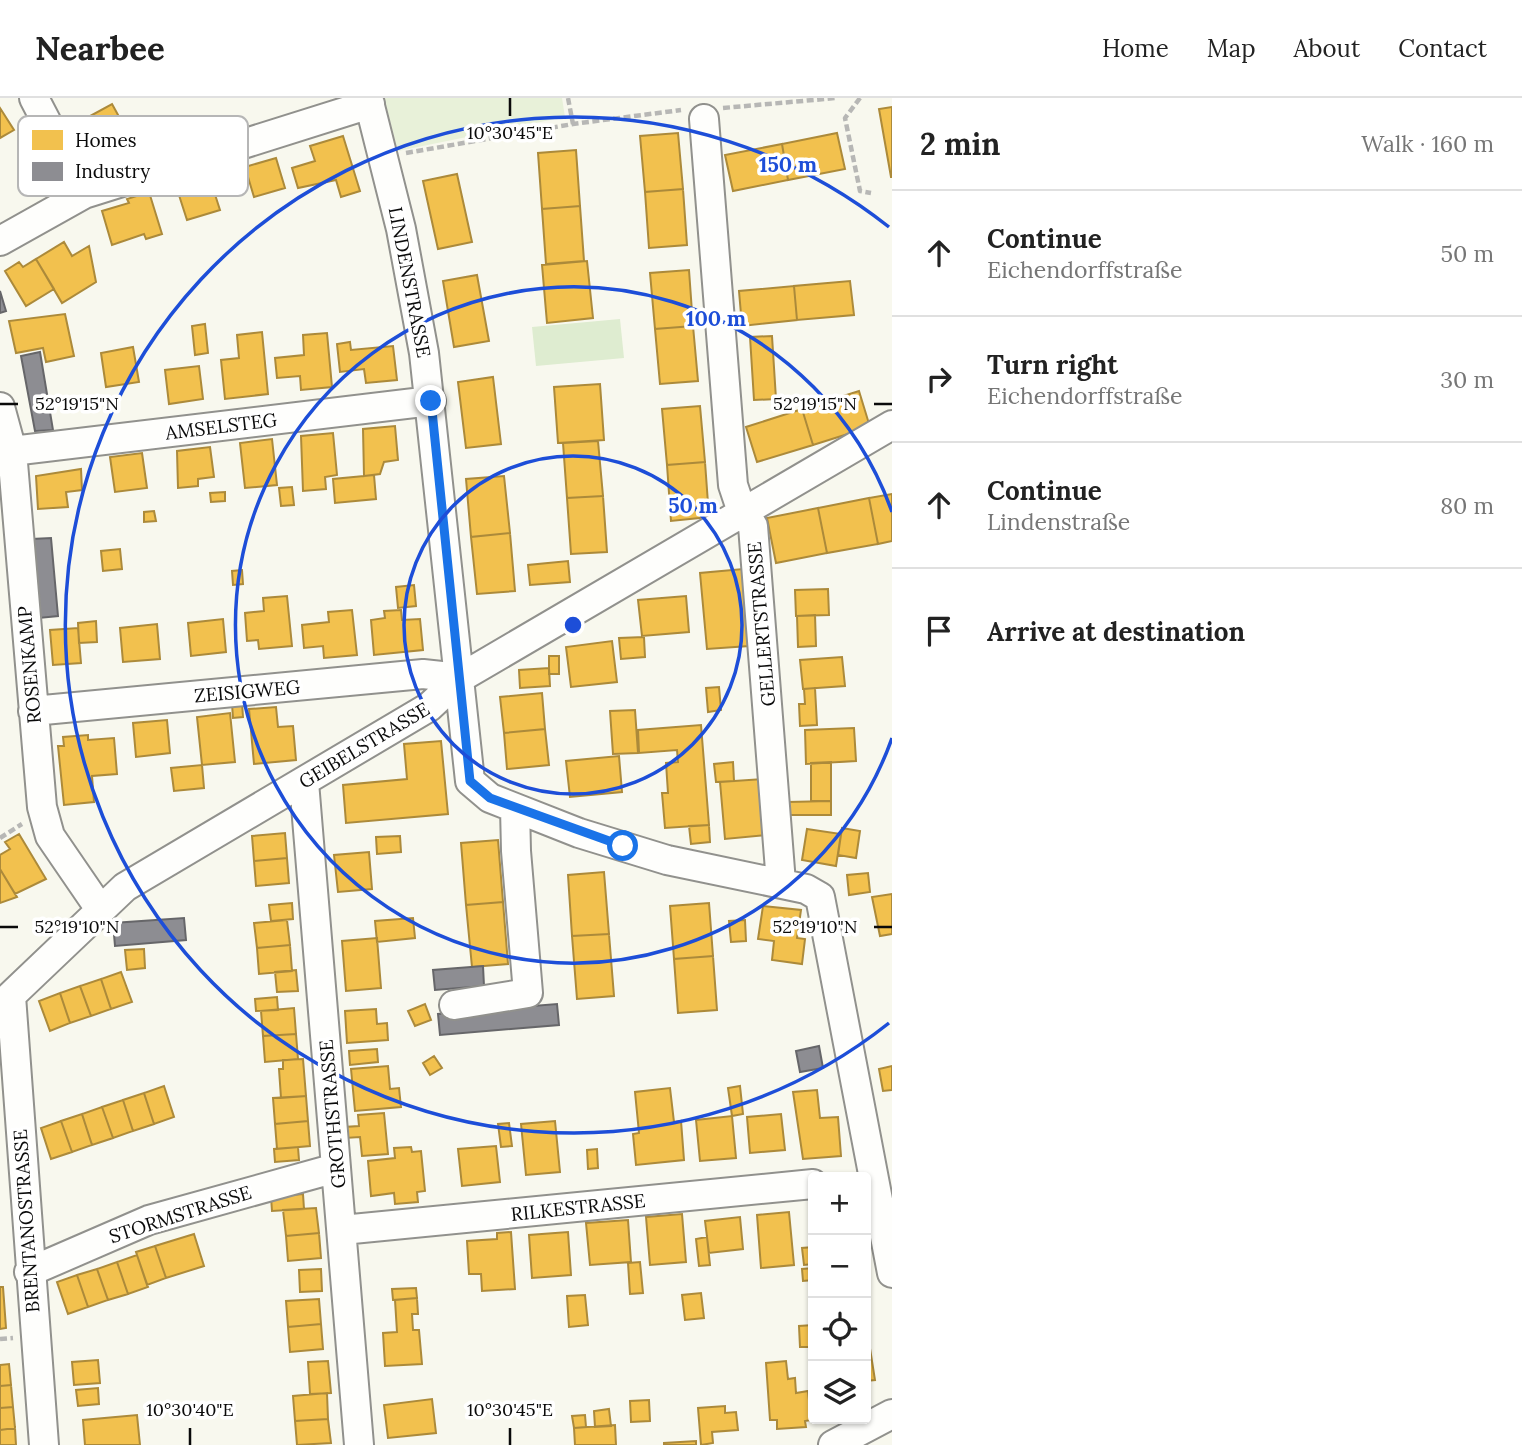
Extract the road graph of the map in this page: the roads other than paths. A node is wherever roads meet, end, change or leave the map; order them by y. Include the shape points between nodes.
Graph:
1 (34, 98) edge
2 (369, 101) edge
3 (43, 116) edge
4 (704, 119) road end
5 (248, 140) edge
6 (80, 196) edge
7 (0, 241) edge
8 (431, 401) junction
9 (0, 407) edge
10 (892, 425) edge
11 (12, 451) junction
12 (742, 512) junction
13 (460, 678) junction
14 (33, 711) junction
15 (304, 782) junction
16 (515, 808) junction
17 (781, 883) junction
18 (100, 909) junction
19 (6, 1001) edge
20 (454, 1005) dead end
21 (336, 1168) junction
22 (869, 1172) edge
23 (871, 1182) edge
24 (808, 1184) edge
25 (342, 1230) junction
26 (29, 1272) junction
27 (892, 1273) edge
28 (892, 1415) edge
29 (44, 1445) edge
30 (359, 1445) edge
31 (833, 1445) edge

1 - 3 street
2 - 5 street
2 - 8 street, LINDENSTRASSE via 416,301
4 - 12 street, GELLERTSTRASSE via 733,485
6 - 7 street
8 - 11 street, AMSELSTEG
8 - 13 street, LINDENSTRASSE
9 - 11 street, ROSENKAMP
10 - 12 street, GEIBELSTRASSE
11 - 14 street, ROSENKAMP
12 - 13 street, GEIBELSTRASSE
12 - 17 street, GELLERTSTRASSE via 753,526
13 - 14 street, ZEISIGWEG via 423,674
13 - 15 street, GEIBELSTRASSE via 429,707
13 - 16 street, LINDENSTRASSE via 470,781 490,798
14 - 18 street, ROSENKAMP via 45,823
15 - 18 street, GEIBELSTRASSE via 125,887
15 - 21 street, GROTHSTRASSE
16 - 17 street via 667,860
16 - 20 street via 528,993
17 - 22 street via 814,891 824,904
18 - 19 street, GEIBELSTRASSE
19 - 26 street, BRENTANOSTRASSE
21 - 25 street, GROTHSTRASSE
21 - 26 street, STORMSTRASSE via 149,1220
23 - 27 street
24 - 25 street, RILKESTRASSE
25 - 30 street, GROTHSTRASSE
26 - 29 street, BRENTANOSTRASSE
28 - 31 street

